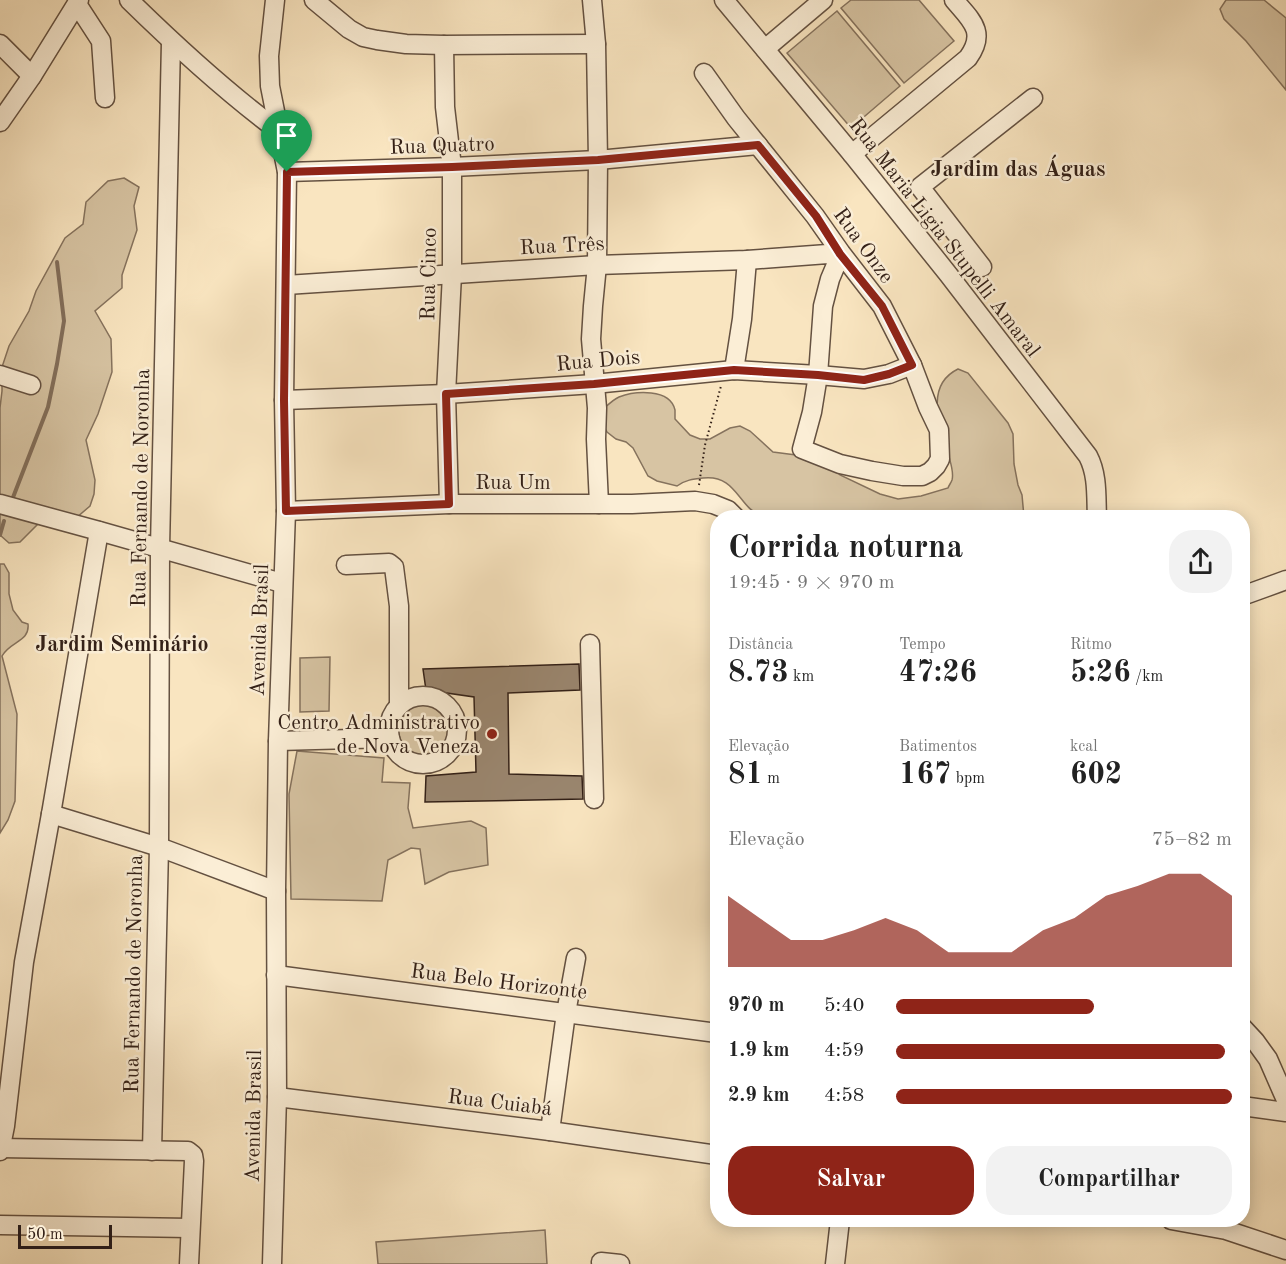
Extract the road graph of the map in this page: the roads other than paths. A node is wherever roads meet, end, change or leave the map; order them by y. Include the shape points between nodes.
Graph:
1 (129, 0) edge
2 (275, 0) edge
3 (314, 0) edge
4 (592, 0) edge
5 (724, 0) edge
6 (823, 0) edge
7 (954, 0) edge
8 (78, 2) edge
9 (171, 42) junction
10 (0, 44) edge
11 (596, 44) junction
12 (444, 45) junction
13 (765, 49) junction
14 (704, 73) dead end
15 (32, 76) junction
16 (105, 98) dead end
17 (1033, 98) dead end
18 (0, 122) edge
19 (280, 132) junction
20 (758, 145) junction
21 (852, 154) junction
22 (598, 160) junction
23 (452, 167) junction
24 (287, 172) junction
25 (840, 254) junction
26 (747, 260) junction
27 (597, 265) junction
28 (982, 267) dead end
29 (452, 274) junction
30 (286, 285) junction
31 (912, 365) junction
32 (729, 371) junction
33 (0, 375) edge
34 (818, 375) junction
35 (594, 384) junction
36 (31, 385) dead end
37 (446, 394) junction
38 (284, 400) junction
39 (0, 504) edge
40 (449, 504) junction
41 (599, 504) junction
42 (728, 510) edge
43 (1097, 510) edge
44 (286, 511) junction
45 (99, 531) junction
46 (160, 549) junction
47 (346, 565) dead end
48 (1286, 580) edge
49 (282, 583) junction
50 (1250, 593) edge
51 (590, 644) dead end
52 (399, 706) junction
53 (390, 738) junction
54 (279, 741) junction
55 (594, 799) dead end
56 (51, 814) junction
57 (159, 848) junction
58 (276, 891) junction
59 (576, 958) dead end
60 (276, 975) junction
61 (566, 1013) junction
62 (710, 1032) edge
63 (1250, 1036) edge
64 (277, 1097) junction
65 (1286, 1100) edge
66 (1250, 1107) edge
67 (1286, 1112) edge
68 (550, 1131) junction
69 (0, 1149) edge
70 (152, 1151) junction
71 (710, 1154) edge
72 (0, 1225) edge
73 (839, 1227) edge
74 (1210, 1227) edge
75 (190, 1228) junction
76 (1286, 1250) edge
77 (601, 1262) dead end
78 (189, 1264) edge
79 (272, 1264) edge
80 (620, 1264) edge
81 (835, 1264) edge

1 - 9 street
2 - 19 street, Avenida Brasil via 270,86
3 - 12 street via 363,37
4 - 11 street
5 - 13 street, Rua Maria Ligia Stupelli Amaral
6 - 13 street
7 - 21 street via 974,25 974,49
8 - 15 street
8 - 16 street via 100,41
9 - 19 street
9 - 46 street, Rua Fernando de Noronha
10 - 15 street
11 - 12 street
11 - 22 street
12 - 23 street, Rua Cinco via 445,107
13 - 21 street, Rua Maria Ligia Stupelli Amaral
14 - 20 street, Rua Onze
15 - 18 street
17 - 28 street via 920,187
19 - 24 street, Avenida Brasil
20 - 22 street, Rua Quatro
20 - 25 street, Rua Onze via 816,216
21 - 43 street, Rua Maria Ligia Stupelli Amaral via 1088,456 1094,467
22 - 23 street, Rua Quatro
22 - 27 street
23 - 24 street, Rua Quatro
23 - 29 street, Rua Cinco
24 - 30 street, Avenida Brasil
25 - 26 street, Rua Três
25 - 31 street, Rua Onze via 882,306
25 - 34 street via 823,306
26 - 27 street, Rua Três
26 - 32 street via 742,319
27 - 29 street, Rua Três
27 - 35 street via 591,339
29 - 30 street, Rua Três
29 - 37 street, Rua Cinco
30 - 38 street, Avenida Brasil
31 - 34 street, Rua Dois via 864,380
31 - 34 street, Rua Onze via 939,430 939,459 922,476 840,464 802,449
32 - 34 street, Rua Dois
32 - 35 street, Rua Dois
33 - 36 street
35 - 37 street, Rua Dois
35 - 41 street
37 - 38 street, Rua Dois
37 - 40 street, Rua Cinco
38 - 44 street, Avenida Brasil
39 - 45 street
40 - 41 street, Rua Um
40 - 44 street, Rua Um
41 - 42 street, Rua Um via 698,502
44 - 49 street, Avenida Brasil
45 - 46 street
45 - 56 street
46 - 49 street
46 - 57 street, Rua Fernando de Noronha
47 - 52 street via 389,563 394,567 399,606
48 - 50 street
49 - 54 street, Avenida Brasil
51 - 55 street
52 - 53 street via 392,715
52 - 53 street via 418,696 439,699 454,715 457,737 446,755 425,764 403,757
53 - 54 street
54 - 58 street, Avenida Brasil
56 - 57 street
56 - 69 street via 24,962
57 - 58 street
57 - 70 street, Rua Fernando de Noronha
58 - 60 street, Avenida Brasil
59 - 61 street
60 - 61 street, Rua Belo Horizonte
60 - 64 street, Avenida Brasil
61 - 62 street, Rua Belo Horizonte
61 - 68 street
63 - 65 street via 1268,1059
64 - 68 street, Rua Cuiabá
64 - 79 street, Avenida Brasil
66 - 67 street
68 - 71 street, Rua Cuiabá
69 - 70 street
70 - 75 street via 188,1151 193,1155
72 - 75 street
73 - 81 street
74 - 76 street
75 - 78 street
77 - 80 street

